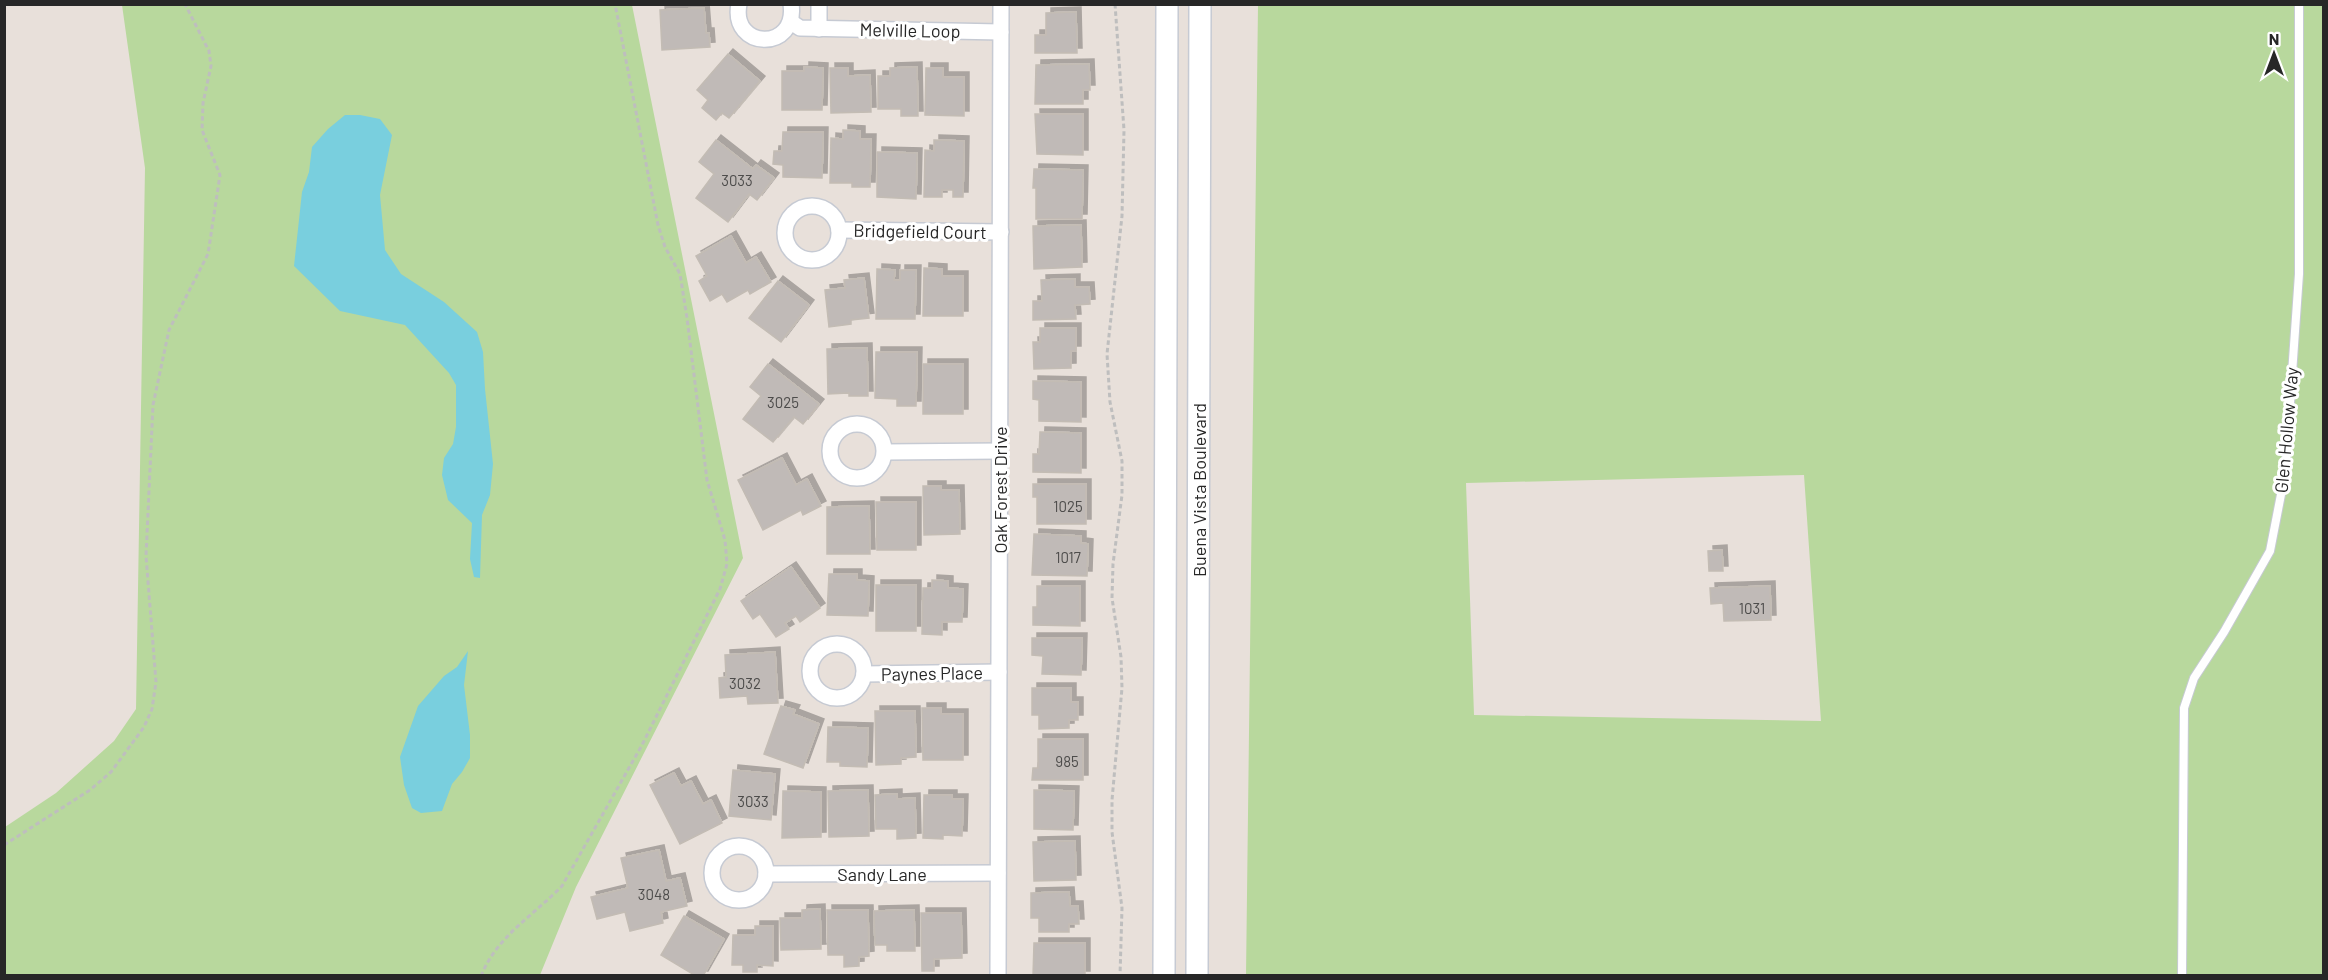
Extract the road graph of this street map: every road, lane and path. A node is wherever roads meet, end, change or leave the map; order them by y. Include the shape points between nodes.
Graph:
1 (185, 4) edge
2 (615, 4) edge
3 (739, 4) edge
4 (791, 4) edge
5 (819, 4) edge
6 (1001, 4) edge
7 (1115, 4) edge
8 (1167, 4) edge
9 (1200, 4) edge
10 (2299, 4) edge
11 (791, 22) junction
12 (819, 28) junction
13 (1001, 32) junction
14 (839, 230) dead end
15 (1001, 232) junction
16 (1000, 451) junction
17 (885, 452) dead end
18 (999, 672) junction
19 (864, 674) dead end
20 (4, 845) edge
21 (998, 873) junction
22 (766, 874) dead end
23 (480, 975) edge
24 (998, 975) edge
25 (1120, 975) edge
26 (1164, 975) edge
27 (1197, 975) edge
28 (2182, 975) edge

1 - 20 path via 209,51 211,66 202,130 220,175 208,254 169,330 153,405 146,556 156,682 152,709 144,727 111,772 90,790
2 - 23 path via 658,225 680,274 707,480 725,540 726,564 720,589 642,745 562,886 501,940
3 - 11 street via 743,30 760,40 778,36
4 - 11 street
5 - 12 street
6 - 13 street, Oak Forest Drive
7 - 25 path via 1124,130 1122,216 1107,354 1110,402 1122,461 1112,598 1122,688 1112,800 1122,908
8 - 26 main road, Buena Vista Boulevard
9 - 27 main road, Buena Vista Boulevard
10 - 28 lane, Glen Hollow Way via 2299,274 2285,474 2270,551 2194,678 2184,708
11 - 12 street, Melville Loop via 800,28
12 - 13 street, Melville Loop
13 - 15 street, Oak Forest Drive
14 - 15 street, Bridgefield Court
15 - 16 street, Oak Forest Drive
16 - 17 street
16 - 18 street, Oak Forest Drive
18 - 19 street, Paynes Place
18 - 21 street, Oak Forest Drive
21 - 22 street, Sandy Lane
21 - 24 street, Oak Forest Drive

